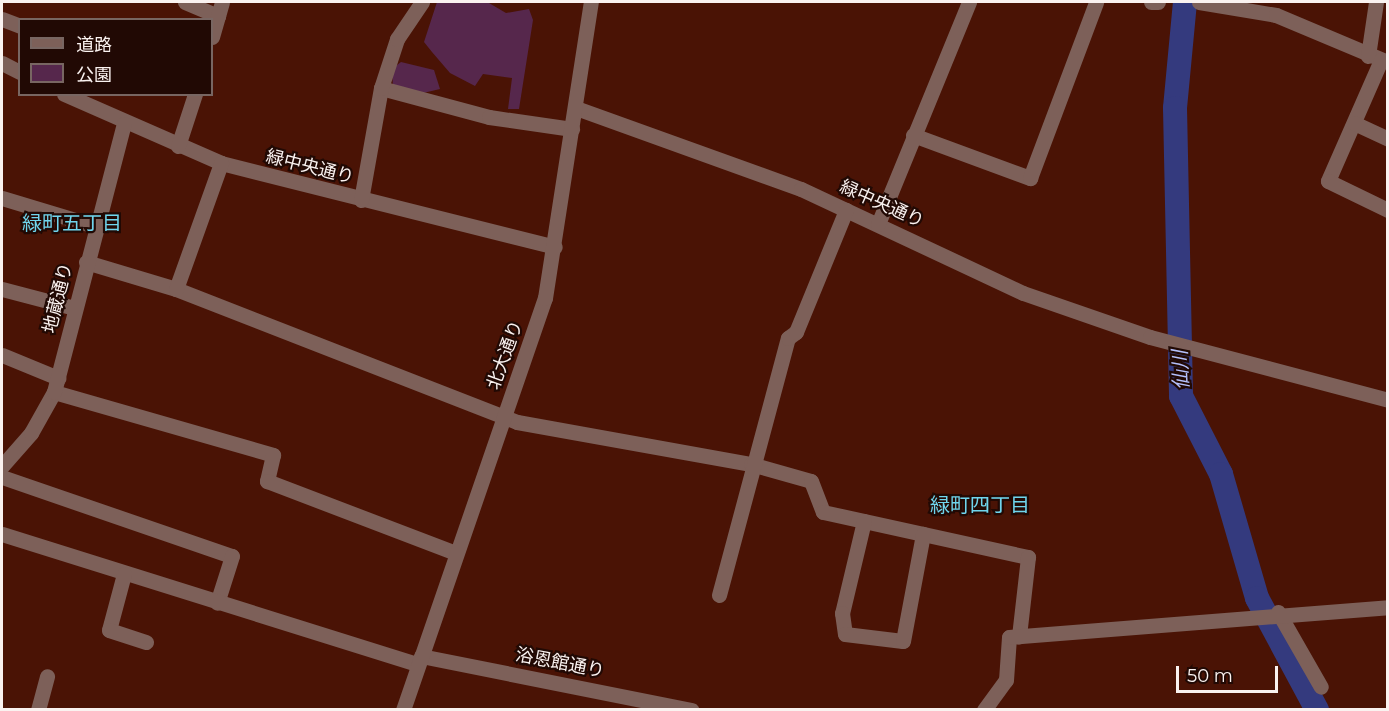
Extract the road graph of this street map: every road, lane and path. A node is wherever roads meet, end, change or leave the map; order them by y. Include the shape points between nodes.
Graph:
1 (184, 2) edge
2 (422, 2) edge
3 (591, 2) edge
4 (969, 2) edge
5 (1096, 2) edge
6 (1151, 2) edge
7 (1158, 2) edge
8 (1199, 2) edge
9 (1376, 2) edge
10 (220, 9) edge
11 (2, 19) edge
12 (18, 25) edge
13 (213, 34) edge
14 (1379, 59) edge
15 (2, 63) edge
16 (18, 71) edge
17 (381, 88) junction
18 (68, 96) edge
19 (193, 96) edge
20 (576, 108) junction
21 (1354, 123) junction
22 (124, 124) junction
23 (572, 129) junction
24 (913, 135) junction
25 (1388, 138) edge
26 (178, 146) junction
27 (221, 163) junction
28 (2, 198) edge
29 (361, 200) junction
30 (846, 210) junction
31 (1388, 210) edge
32 (878, 224) junction
33 (95, 226) junction
34 (555, 248) junction
35 (86, 262) junction
36 (2, 289) edge
37 (176, 290) junction
38 (75, 309) junction
39 (2, 355) edge
40 (56, 385) junction
41 (1388, 400) edge
42 (503, 417) junction
43 (3, 461) edge
44 (752, 464) junction
45 (2, 477) edge
46 (864, 521) junction
47 (2, 534) edge
48 (923, 534) junction
49 (456, 553) junction
50 (124, 574) junction
51 (719, 595) dead end
52 (217, 603) junction
53 (1388, 607) edge
54 (1276, 612) junction
55 (1019, 636) junction
56 (147, 642) dead end
57 (419, 660) junction
58 (47, 676) dead end
59 (1321, 687) dead end
60 (38, 710) edge
61 (403, 710) edge
62 (692, 710) edge
63 (984, 710) edge

1 - 10 street
2 - 17 street via 397,39
3 - 20 street, 北大通り
4 - 24 street
5 - 24 street via 1030,178
6 - 7 street
8 - 14 street via 1276,15
9 - 14 street
10 - 13 street
11 - 12 street
14 - 21 street
15 - 16 street
17 - 23 street via 489,117
17 - 29 street
18 - 22 street, 緑中央通り
19 - 26 street
20 - 23 street, 北大通り
20 - 30 street, 緑中央通り
21 - 25 street
21 - 31 street via 1328,181
22 - 26 street, 緑中央通り
22 - 33 street, 地蔵通り
23 - 34 street, 北大通り
24 - 32 street
26 - 27 street, 緑中央通り
27 - 29 street, 緑中央通り
27 - 37 street
28 - 33 street
29 - 34 street, 緑中央通り
30 - 32 street, 緑中央通り
30 - 44 street via 796,332 788,338
32 - 41 street, 緑中央通り via 1023,293 1169,343
33 - 35 street, 地蔵通り
34 - 42 street, 北大通り via 536,329
35 - 37 street
35 - 38 street, 地蔵通り
36 - 38 street
37 - 42 street
38 - 40 street, 地蔵通り
39 - 40 street
40 - 43 street, 地蔵通り via 31,433
40 - 49 street via 273,455 267,481
42 - 44 street
42 - 49 street, 北大通り
44 - 46 street via 812,481 823,512
44 - 51 street
45 - 52 street via 232,556
46 - 48 street
46 - 48 street via 842,613 845,634 903,641
47 - 50 street, 浴恩館通り
48 - 55 street via 1028,557
49 - 57 street, 北大通り
50 - 52 street, 浴恩館通り
50 - 56 street via 109,630
52 - 57 street, 浴恩館通り
53 - 54 street
54 - 55 street
54 - 59 street
55 - 63 street via 1009,637 1006,680
57 - 61 street, 北大通り
57 - 62 street, 浴恩館通り
58 - 60 street

